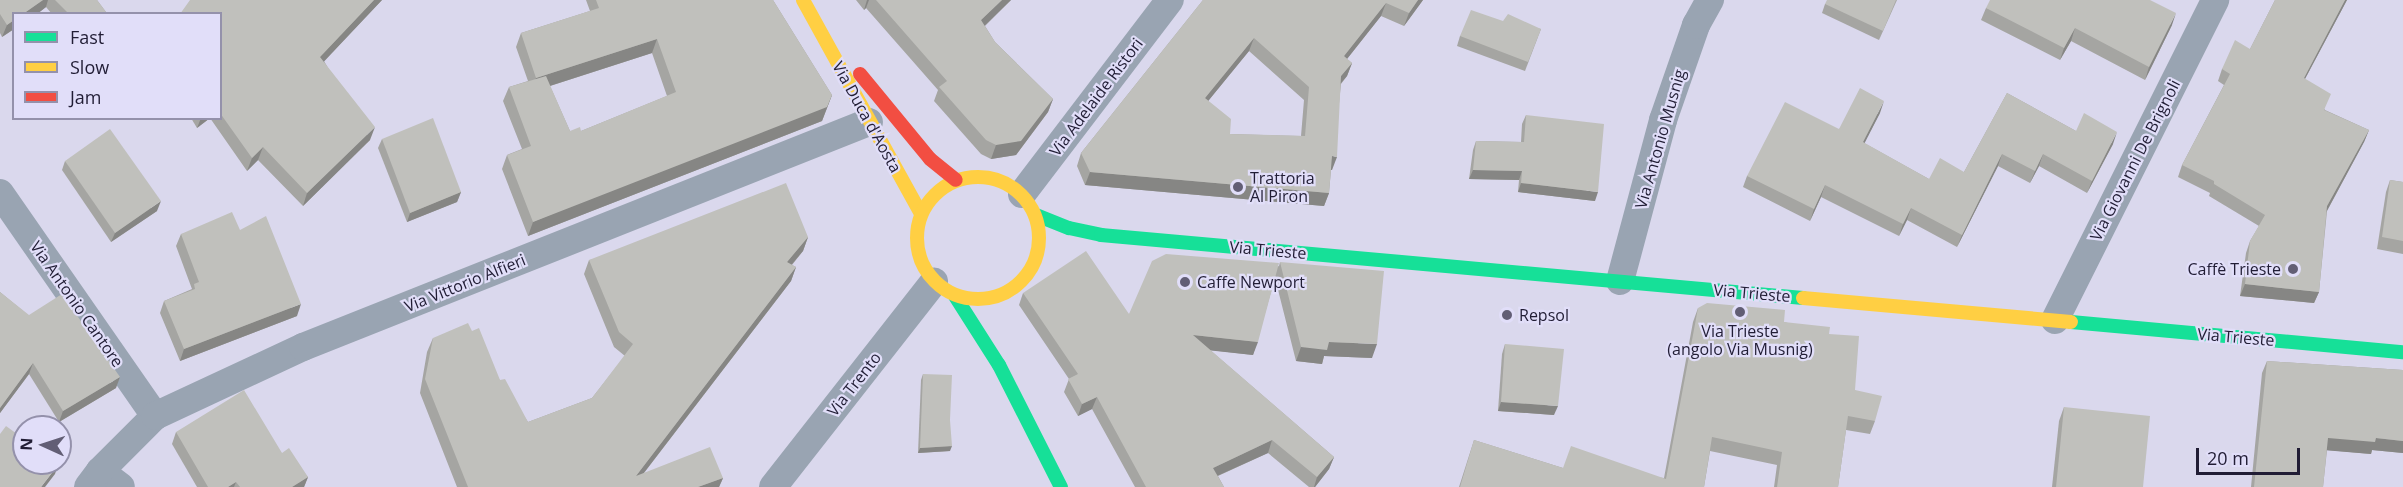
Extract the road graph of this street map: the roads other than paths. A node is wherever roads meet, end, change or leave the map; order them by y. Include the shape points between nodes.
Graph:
1 (803, 0) edge
2 (1170, 0) edge
3 (1710, 0) edge
4 (2215, 0) edge
5 (815, 19) junction
6 (869, 122) junction
7 (956, 180) junction
8 (0, 193) edge
9 (1029, 205) junction
10 (921, 214) junction
11 (1101, 235) junction
12 (1039, 252) junction
13 (1620, 281) junction
14 (944, 289) junction
15 (2055, 320) junction
16 (993, 331) dead end
17 (2403, 352) edge
18 (999, 365) junction
19 (154, 416) junction
20 (103, 482) edge
21 (773, 487) edge
22 (1061, 487) edge

1 - 5 main road, Via Duca d'Aosta
2 - 9 street, Via Adelaide Ristori
3 - 13 street, Via Antonio Musnig via 1696,25 1663,120
4 - 15 street, Via Giovanni De Brignoli
5 - 6 main road, Via Duca d'Aosta
5 - 7 main road, Via Duca d'Aosta via 930,159
6 - 10 main road, Via Duca d'Aosta
6 - 19 street, Via Vittorio Alfieri via 303,347
7 - 9 main road via 979,176 1002,181
7 - 10 main road via 935,194
8 - 19 street, Via Antonio Cantore
9 - 11 main road, Via Trieste via 1069,228
9 - 12 main road via 1040,233
10 - 14 main road via 916,238 921,262
11 - 12 main road, Via Trieste
11 - 13 main road, Via Trieste
12 - 14 main road via 1030,273 993,304
13 - 15 main road, Via Trieste
14 - 18 main road
14 - 21 street, Via Trento
15 - 17 main road, Via Trieste
16 - 18 main road
18 - 22 main road
19 - 20 street, Via Vittorio Alfieri

